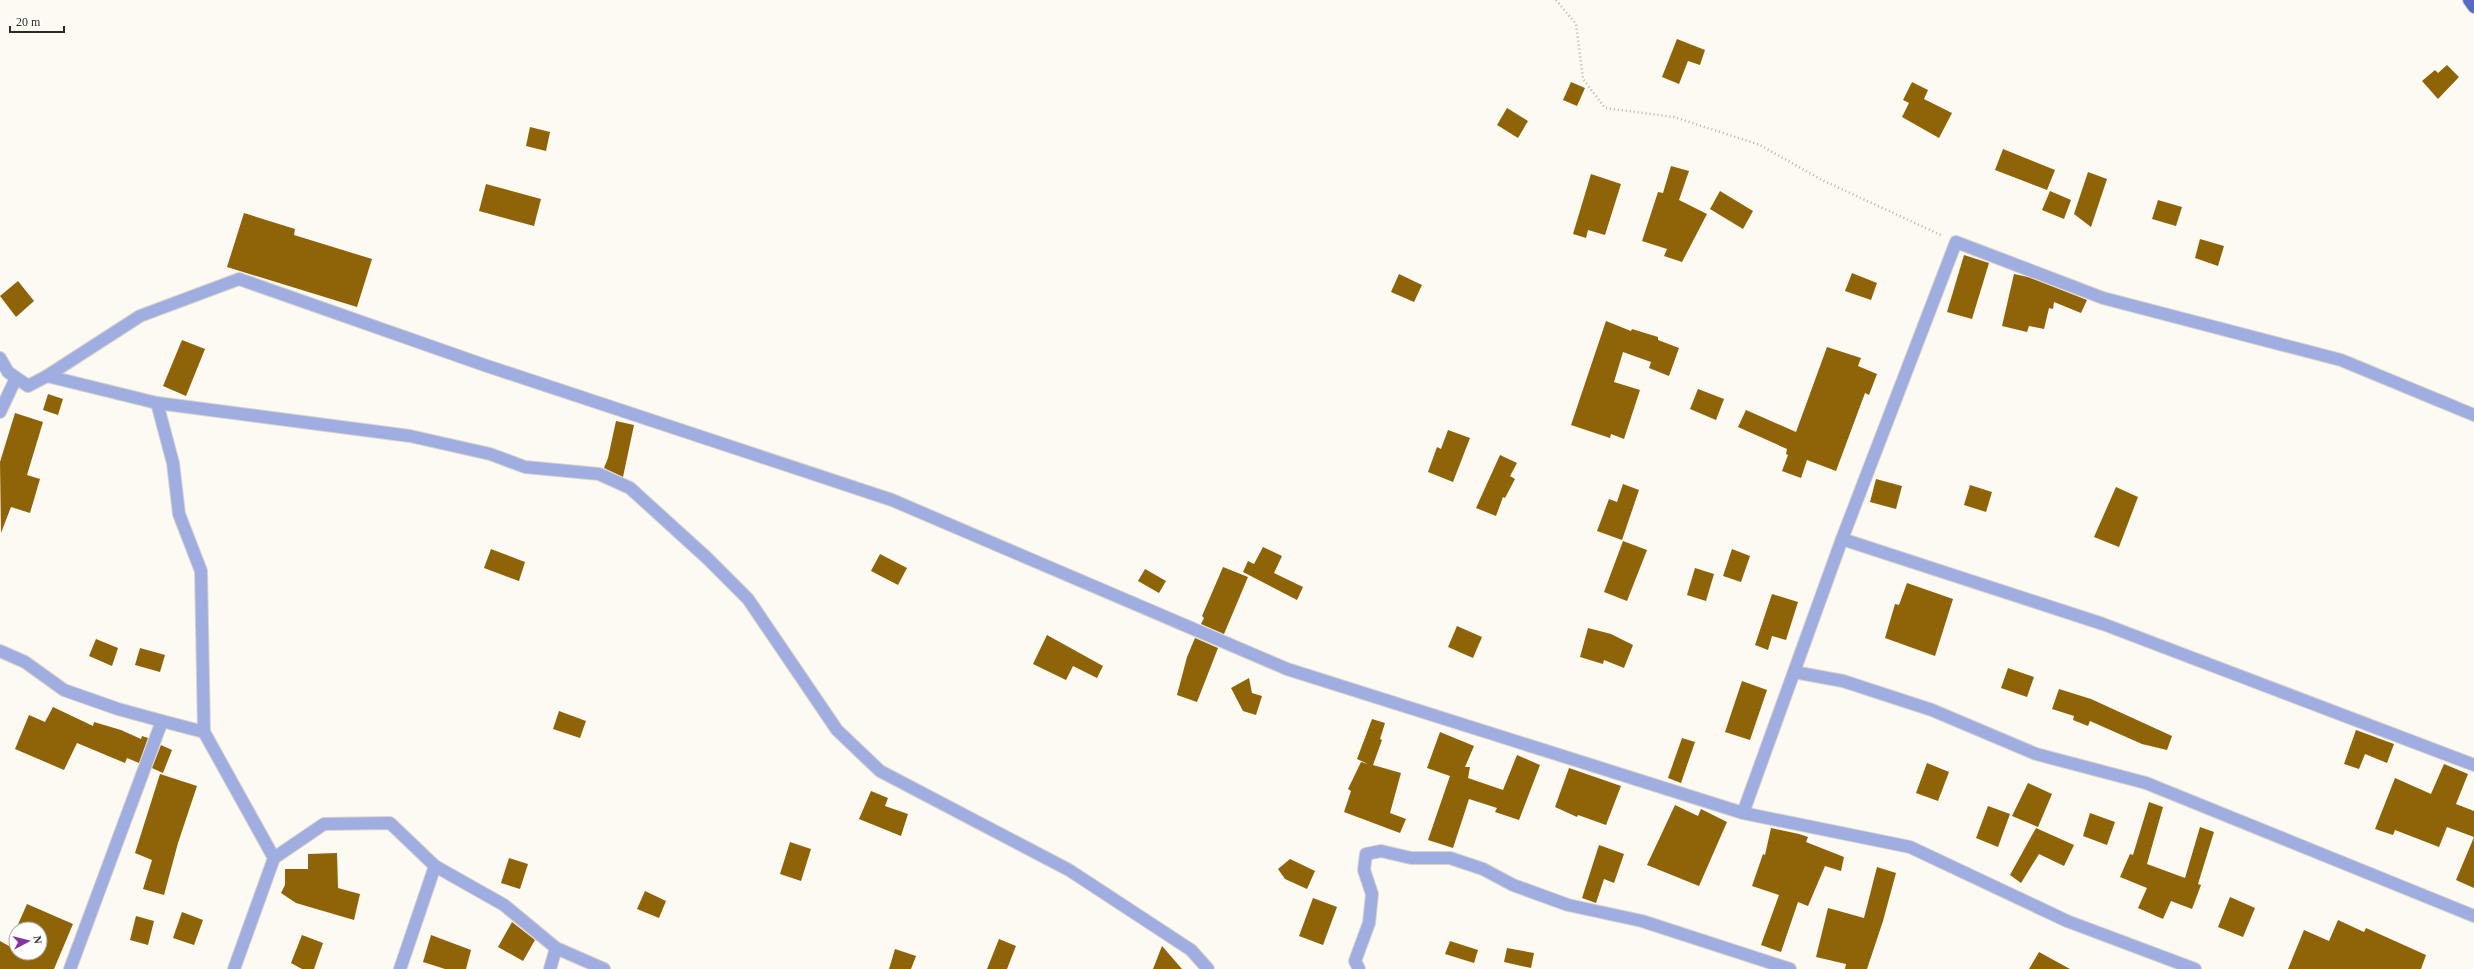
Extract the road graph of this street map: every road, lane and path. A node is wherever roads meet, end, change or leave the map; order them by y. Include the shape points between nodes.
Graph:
1 (1556, 0) edge
2 (2469, 0) edge
3 (2474, 8) edge
4 (1956, 242) junction
5 (0, 358) edge
6 (47, 376) junction
7 (16, 378) junction
8 (157, 403) junction
9 (0, 412) edge
10 (2474, 415) edge
11 (1842, 539) junction
12 (0, 651) edge
13 (1794, 672) junction
14 (162, 721) junction
15 (204, 732) junction
16 (2474, 765) edge
17 (1743, 814) junction
18 (274, 858) junction
19 (435, 866) junction
20 (2474, 916) edge
21 (556, 948) junction
22 (70, 969) edge
23 (234, 969) edge
24 (400, 969) edge
25 (550, 969) edge
26 (604, 969) edge
27 (1208, 969) edge
28 (1359, 969) edge
29 (1790, 969) edge
30 (2195, 969) edge

1 - 4 path via 1576,24 1583,79 1605,108 1674,117 1760,145 1822,180
2 - 3 main road
4 - 10 street via 2103,298 2341,360
4 - 11 street
5 - 7 street via 8,372
6 - 7 street via 28,386
6 - 8 street
6 - 17 street via 140,316 239,279 484,365 892,500 1287,669
7 - 9 street
8 - 15 street via 173,463 179,514 201,571
8 - 27 street via 410,436 490,454 525,467 599,474 630,488 707,558 748,600 837,730 880,771 1069,870 1191,950
11 - 13 street
11 - 16 street via 2103,624
12 - 14 street via 25,662 64,690
13 - 17 street
13 - 20 street via 1843,681 1932,710 2036,754 2146,783
14 - 15 street
14 - 22 street
15 - 18 street
17 - 30 street via 1910,847 2067,920
18 - 19 street via 324,824 390,823
18 - 23 street
19 - 21 street via 504,905
19 - 24 street
21 - 25 street
21 - 26 street
28 - 29 street via 1355,961 1369,923 1372,894 1364,870 1366,854 1381,851 1411,858 1450,858 1568,905 1642,921

